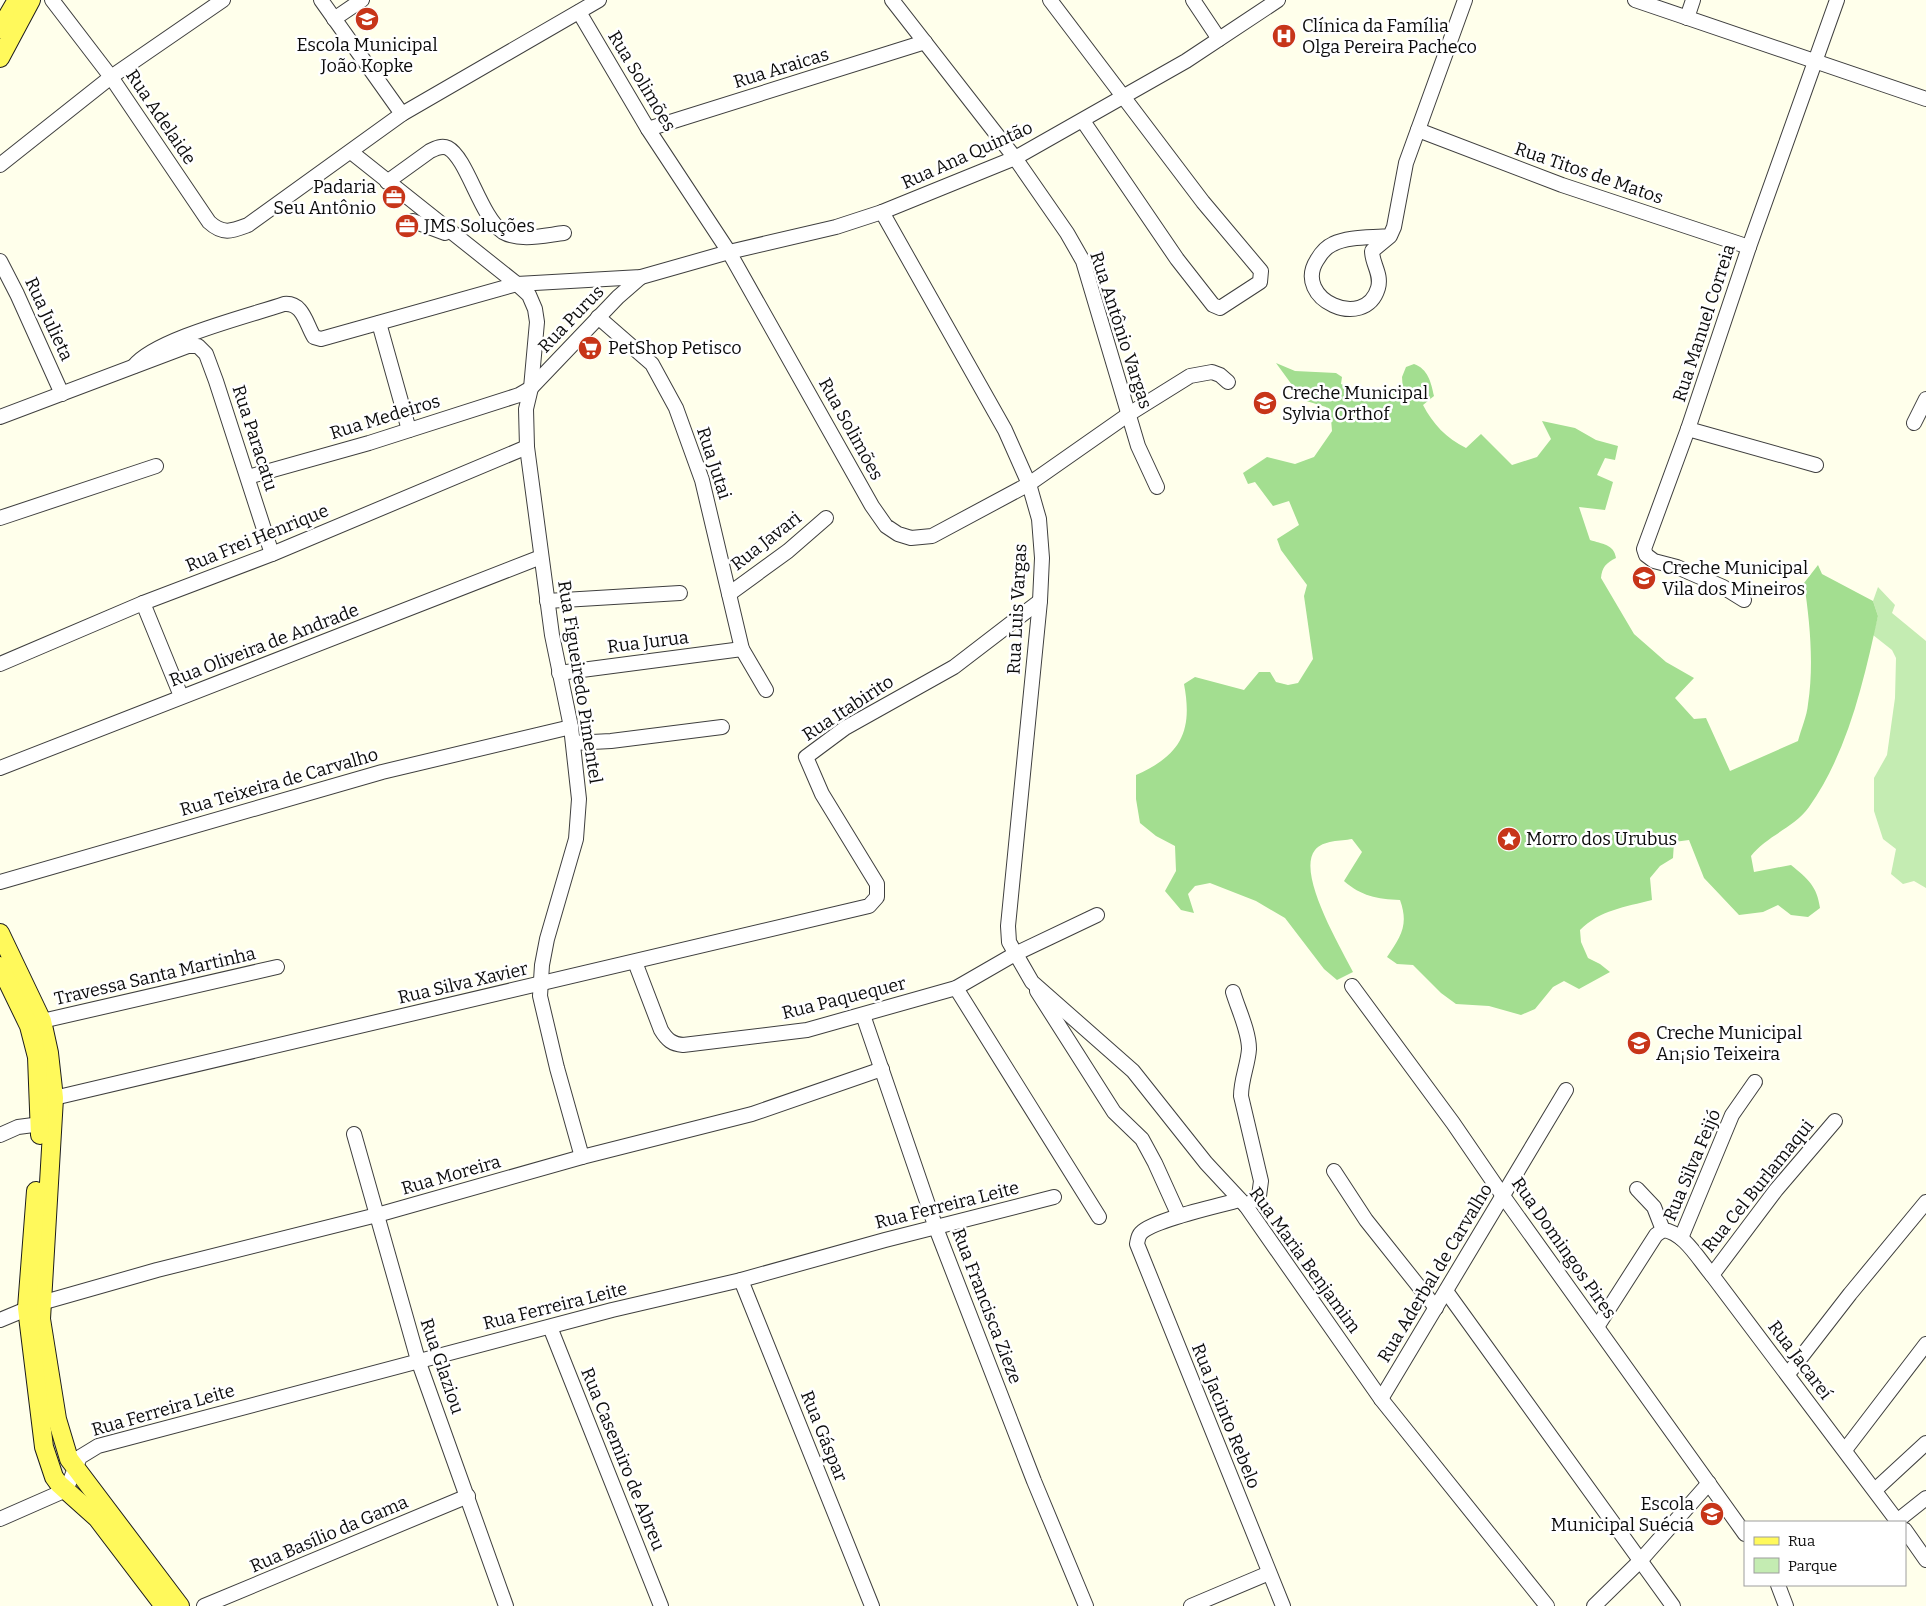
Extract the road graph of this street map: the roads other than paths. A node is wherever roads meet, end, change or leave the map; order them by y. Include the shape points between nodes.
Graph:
1 (16, 0) edge
2 (31, 0) edge
3 (52, 0) edge
4 (223, 0) edge
5 (321, 0) edge
6 (362, 0) edge
7 (599, 0) edge
8 (892, 0) edge
9 (1050, 0) edge
10 (1194, 0) edge
11 (1278, 0) edge
12 (1465, 0) edge
13 (1634, 0) edge
14 (1694, 0) edge
15 (1836, 0) edge
16 (579, 12) junction
17 (1688, 18) junction
18 (334, 19) junction
19 (0, 29) edge
20 (1219, 39) junction
21 (925, 42) junction
22 (0, 58) edge
23 (1815, 61) junction
24 (112, 77) junction
25 (1122, 96) junction
26 (1926, 99) edge
27 (402, 114) junction
28 (1084, 121) junction
29 (648, 129) junction
30 (1418, 130) junction
31 (351, 152) junction
32 (1015, 158) junction
33 (0, 165) edge
34 (386, 182) junction
35 (882, 212) junction
36 (413, 221) dead end
37 (564, 233) dead end
38 (1390, 236) junction
39 (459, 239) junction
40 (1749, 247) junction
41 (729, 252) junction
42 (0, 261) edge
43 (642, 278) junction
44 (517, 284) junction
45 (598, 317) junction
46 (378, 323) junction
47 (134, 366) junction
48 (1228, 382) dead end
49 (531, 388) junction
50 (62, 394) junction
51 (1926, 399) edge
52 (1128, 414) junction
53 (0, 417) edge
54 (1914, 423) dead end
55 (1688, 429) junction
56 (409, 430) junction
57 (527, 447) junction
58 (1816, 464) dead end
59 (156, 466) dead end
60 (248, 477) junction
61 (1029, 484) junction
62 (1157, 487) dead end
63 (0, 518) edge
64 (826, 518) dead end
65 (272, 554) junction
66 (541, 557) junction
67 (680, 593) dead end
68 (729, 594) junction
69 (1744, 600) dead end
70 (1040, 601) junction
71 (547, 602) junction
72 (144, 603) junction
73 (742, 649) junction
74 (0, 664) edge
75 (559, 673) junction
76 (766, 690) dead end
77 (181, 696) junction
78 (571, 727) junction
79 (722, 727) dead end
80 (573, 743) junction
81 (0, 768) edge
82 (0, 882) edge
83 (878, 897) joint
84 (1097, 915) dead end
85 (0, 933) edge
86 (1014, 954) junction
87 (635, 962) junction
88 (0, 966) edge
89 (277, 967) dead end
90 (1032, 982) junction
91 (540, 984) junction
92 (1352, 986) dead end
93 (956, 988) junction
94 (1233, 992) dead end
95 (863, 1016) junction
96 (42, 1021) junction
97 (882, 1069) junction
98 (1755, 1082) dead end
99 (1566, 1090) dead end
100 (54, 1098) junction
101 (1835, 1121) dead end
102 (41, 1124) junction
103 (354, 1134) dead end
104 (0, 1135) edge
105 (582, 1157) junction
106 (1334, 1171) dead end
107 (1637, 1188) dead end
108 (1503, 1196) junction
109 (1054, 1197) dead end
110 (1926, 1202) edge
111 (1243, 1203) junction
112 (377, 1215) junction
113 (1180, 1216) junction
114 (1099, 1217) dead end
115 (936, 1228) junction
116 (1663, 1230) junction
117 (1681, 1238) junction
118 (1712, 1276) junction
119 (741, 1280) junction
120 (1446, 1291) junction
121 (34, 1306) junction
122 (1436, 1308) junction
123 (0, 1320) edge
124 (550, 1326) junction
125 (1597, 1327) junction
126 (1926, 1344) edge
127 (418, 1360) junction
128 (1788, 1374) junction
129 (1381, 1399) junction
130 (1926, 1442) edge
131 (1845, 1450) junction
132 (75, 1467) junction
133 (1709, 1483) junction
134 (66, 1490) junction
135 (1875, 1490) junction
136 (468, 1496) junction
137 (1926, 1498) edge
138 (0, 1519) edge
139 (1898, 1521) edge
140 (1903, 1521) edge
141 (1906, 1532) edge
142 (1744, 1533) edge
143 (1924, 1555) edge
144 (1640, 1561) junction
145 (1269, 1573) junction
146 (1778, 1586) edge
147 (164, 1606) edge
148 (180, 1606) edge
149 (204, 1606) edge
150 (506, 1606) edge
151 (661, 1606) edge
152 (872, 1606) edge
153 (1086, 1606) edge
154 (1191, 1606) edge
155 (1283, 1606) edge
156 (1546, 1606) edge
157 (1594, 1606) edge
158 (1673, 1606) edge
159 (1786, 1606) edge

1 - 19 main road
2 - 22 main road
3 - 24 street, Rua Adelaide
4 - 24 street
5 - 18 street
6 - 18 street
7 - 16 street, Rua Adelaide
8 - 21 street, Rua Antônio Vargas
9 - 25 street
10 - 20 street
11 - 20 street, Rua Ana Quintão
12 - 30 street
13 - 17 street
14 - 17 street
15 - 23 street, Rua Manuel Correia
16 - 27 street, Rua Adelaide
16 - 29 street, Rua Solimões
17 - 23 street
18 - 27 street
20 - 25 street, Rua Ana Quintão
21 - 29 street, Rua Araicas
21 - 32 street, Rua Antônio Vargas
23 - 26 street
23 - 40 street, Rua Manuel Correia
24 - 31 street, Rua Adelaide via 209,222 222,231 231,232 248,224
24 - 33 street
25 - 28 street, Rua Ana Quintão
25 - 28 street via 1203,202 1261,271 1260,282 1220,308 1212,305
27 - 31 street, Rua Adelaide
28 - 32 street, Rua Ana Quintão
29 - 41 street, Rua Solimões
30 - 38 street via 1406,162
30 - 40 street, Rua Titos de Matos via 1562,185
31 - 34 street, Rua Figueiredo Pimentel
32 - 35 street, Rua Ana Quintão
32 - 52 street, Rua Antônio Vargas via 1067,232 1083,261
34 - 37 street via 437,147 446,147 456,155 477,196 504,232 519,237
34 - 39 street, Rua Figueiredo Pimentel
35 - 41 street, Rua Ana Quintão via 836,227
35 - 61 street, Rua Luis Vargas via 1005,430
36 - 39 street, Rua Figueiredo Pimentel
38 - 38 street via 1372,251 1380,275 1379,287 1374,297 1362,307 1340,309 1315,292 1313,265 1331,245
39 - 44 street, Rua Figueiredo Pimentel
40 - 55 street, Rua Manuel Correia
41 - 43 street, Rua Ana Quintão
41 - 61 street, Rua Solimões via 886,526 911,538 932,536
42 - 50 street, Rua Julieta
43 - 44 street
43 - 45 street, Rua Purus
44 - 46 street
44 - 49 street, Rua Figueiredo Pimentel via 529,295 537,322
45 - 49 street, Rua Purus
45 - 68 street, Rua Jutai via 652,364 676,408 702,480
46 - 47 street via 321,340 314,337 302,312 293,304 284,304 167,343 141,357
46 - 56 street
47 - 50 street
47 - 60 street, Rua Paracatu via 188,346 198,346 206,354
48 - 52 street, Rua Solimões via 1212,372 1190,376
49 - 56 street, Rua Medeiros
49 - 57 street, Rua Figueiredo Pimentel via 526,409
50 - 53 street
51 - 54 street
52 - 61 street, Rua Solimões
52 - 62 street, Rua Antônio Vargas via 1138,446
55 - 58 street
55 - 69 street, Rua Manuel Correia via 1645,540 1646,555 1716,584
56 - 60 street, Rua Medeiros
57 - 65 street, Rua Frei Henrique
57 - 66 street, Rua Figueiredo Pimentel
59 - 63 street
60 - 65 street, Rua Paracatu
61 - 70 street, Rua Luis Vargas via 1039,519 1042,558
64 - 68 street, Rua Javari via 788,551
65 - 72 street, Rua Frei Henrique
66 - 71 street, Rua Figueiredo Pimentel
66 - 77 street, Rua Oliveira de Andrade
67 - 71 street
68 - 73 street, Rua Jutai
70 - 83 street, Rua Itabirito via 954,667 845,728 806,757 822,794 877,884
70 - 86 street, Rua Luis Vargas via 1008,926 1008,942
71 - 75 street, Rua Figueiredo Pimentel
72 - 74 street, Rua Frei Henrique
72 - 77 street
73 - 75 street, Rua Jurua
73 - 76 street, Rua Jutai
75 - 78 street, Rua Figueiredo Pimentel
77 - 81 street, Rua Oliveira de Andrade
78 - 80 street, Rua Figueiredo Pimentel
78 - 82 street, Rua Teixeira de Carvalho via 399,767
79 - 80 street
80 - 91 street, Rua Figueiredo Pimentel via 579,799 576,838 548,939
83 - 87 street, Rua Silva Xavier via 869,906
84 - 86 street, Rua Paquequer
85 - 96 main road
86 - 90 street, Rua Maria Benjamim
86 - 93 street, Rua Paquequer
87 - 91 street, Rua Silva Xavier
87 - 95 street, Rua Paquequer via 661,1030 674,1044 780,1034
88 - 102 main road via 29,1026 37,1057
89 - 96 street, Travessa Santa Martinha
90 - 111 street, Rua Maria Benjamim via 1133,1071
90 - 113 street via 1114,1112 1142,1140
91 - 100 street, Rua Silva Xavier
91 - 105 street, Rua Figueiredo Pimentel via 541,1007
92 - 108 street, Rua Domingos Pires
93 - 95 street, Rua Paquequer
93 - 114 street
94 - 111 street via 1248,1038 1241,1096 1261,1181 1259,1196
95 - 97 street, Rua Francisca Zieze
96 - 100 main road
97 - 105 street, Rua Moreira via 752,1114
97 - 115 street, Rua Francisca Zieze
98 - 117 street, Rua Silva Feijó via 1732,1115
99 - 108 street, Rua Aderbal de Carvalho
100 - 121 main road
101 - 118 street, Rua Cel Burlamaqui via 1776,1190
102 - 104 street via 18,1127
102 - 121 main road
103 - 112 street, Rua Glaziou
105 - 112 street, Rua Moreira
106 - 122 street via 1366,1220
107 - 116 street via 1654,1207
108 - 120 street, Rua Aderbal de Carvalho
108 - 125 street, Rua Domingos Pires
109 - 115 street, Rua Ferreira Leite
110 - 128 street
111 - 113 street
111 - 129 street, Rua Maria Benjamim
112 - 121 street, Rua Moreira via 157,1270
112 - 127 street, Rua Glaziou
113 - 145 street, Rua Jacinto Rebelo via 1144,1230 1138,1238 1139,1250
115 - 119 street, Rua Ferreira Leite
115 - 153 street, Rua Francisca Zieze
116 - 117 street, Rua Jacareí
116 - 125 street via 1656,1235
117 - 118 street, Rua Jacareí
118 - 128 street, Rua Jacareí
119 - 124 street, Rua Ferreira Leite
119 - 152 street, Rua Gáspar
120 - 122 street, Rua Aderbal de Carvalho
120 - 144 street
121 - 123 street, Rua Moreira
121 - 132 main road via 57,1419 67,1454
121 - 134 main road via 44,1446 54,1477
122 - 129 street, Rua Aderbal de Carvalho
124 - 127 street, Rua Ferreira Leite
124 - 151 street, Rua Casemiro de Abreu
125 - 133 street, Rua Domingos Pires
126 - 131 street
127 - 132 street, Rua Ferreira Leite via 98,1446 84,1453
127 - 136 street, Rua Glaziou
128 - 131 street, Rua Jacareí
129 - 156 street, Rua Maria Benjamim
130 - 135 street
131 - 135 street, Rua Jacareí
132 - 134 street
132 - 148 main road
133 - 142 street, Rua Domingos Pires
133 - 144 street
134 - 138 street
134 - 147 main road via 97,1518
135 - 139 street, Rua Jacareí
136 - 149 street, Rua Basílio da Gama
136 - 150 street, Rua Glaziou
137 - 140 street
141 - 143 street, Rua Jacareí
144 - 157 street
144 - 158 street
145 - 154 street
145 - 155 street, Rua Jacinto Rebelo
146 - 159 street

